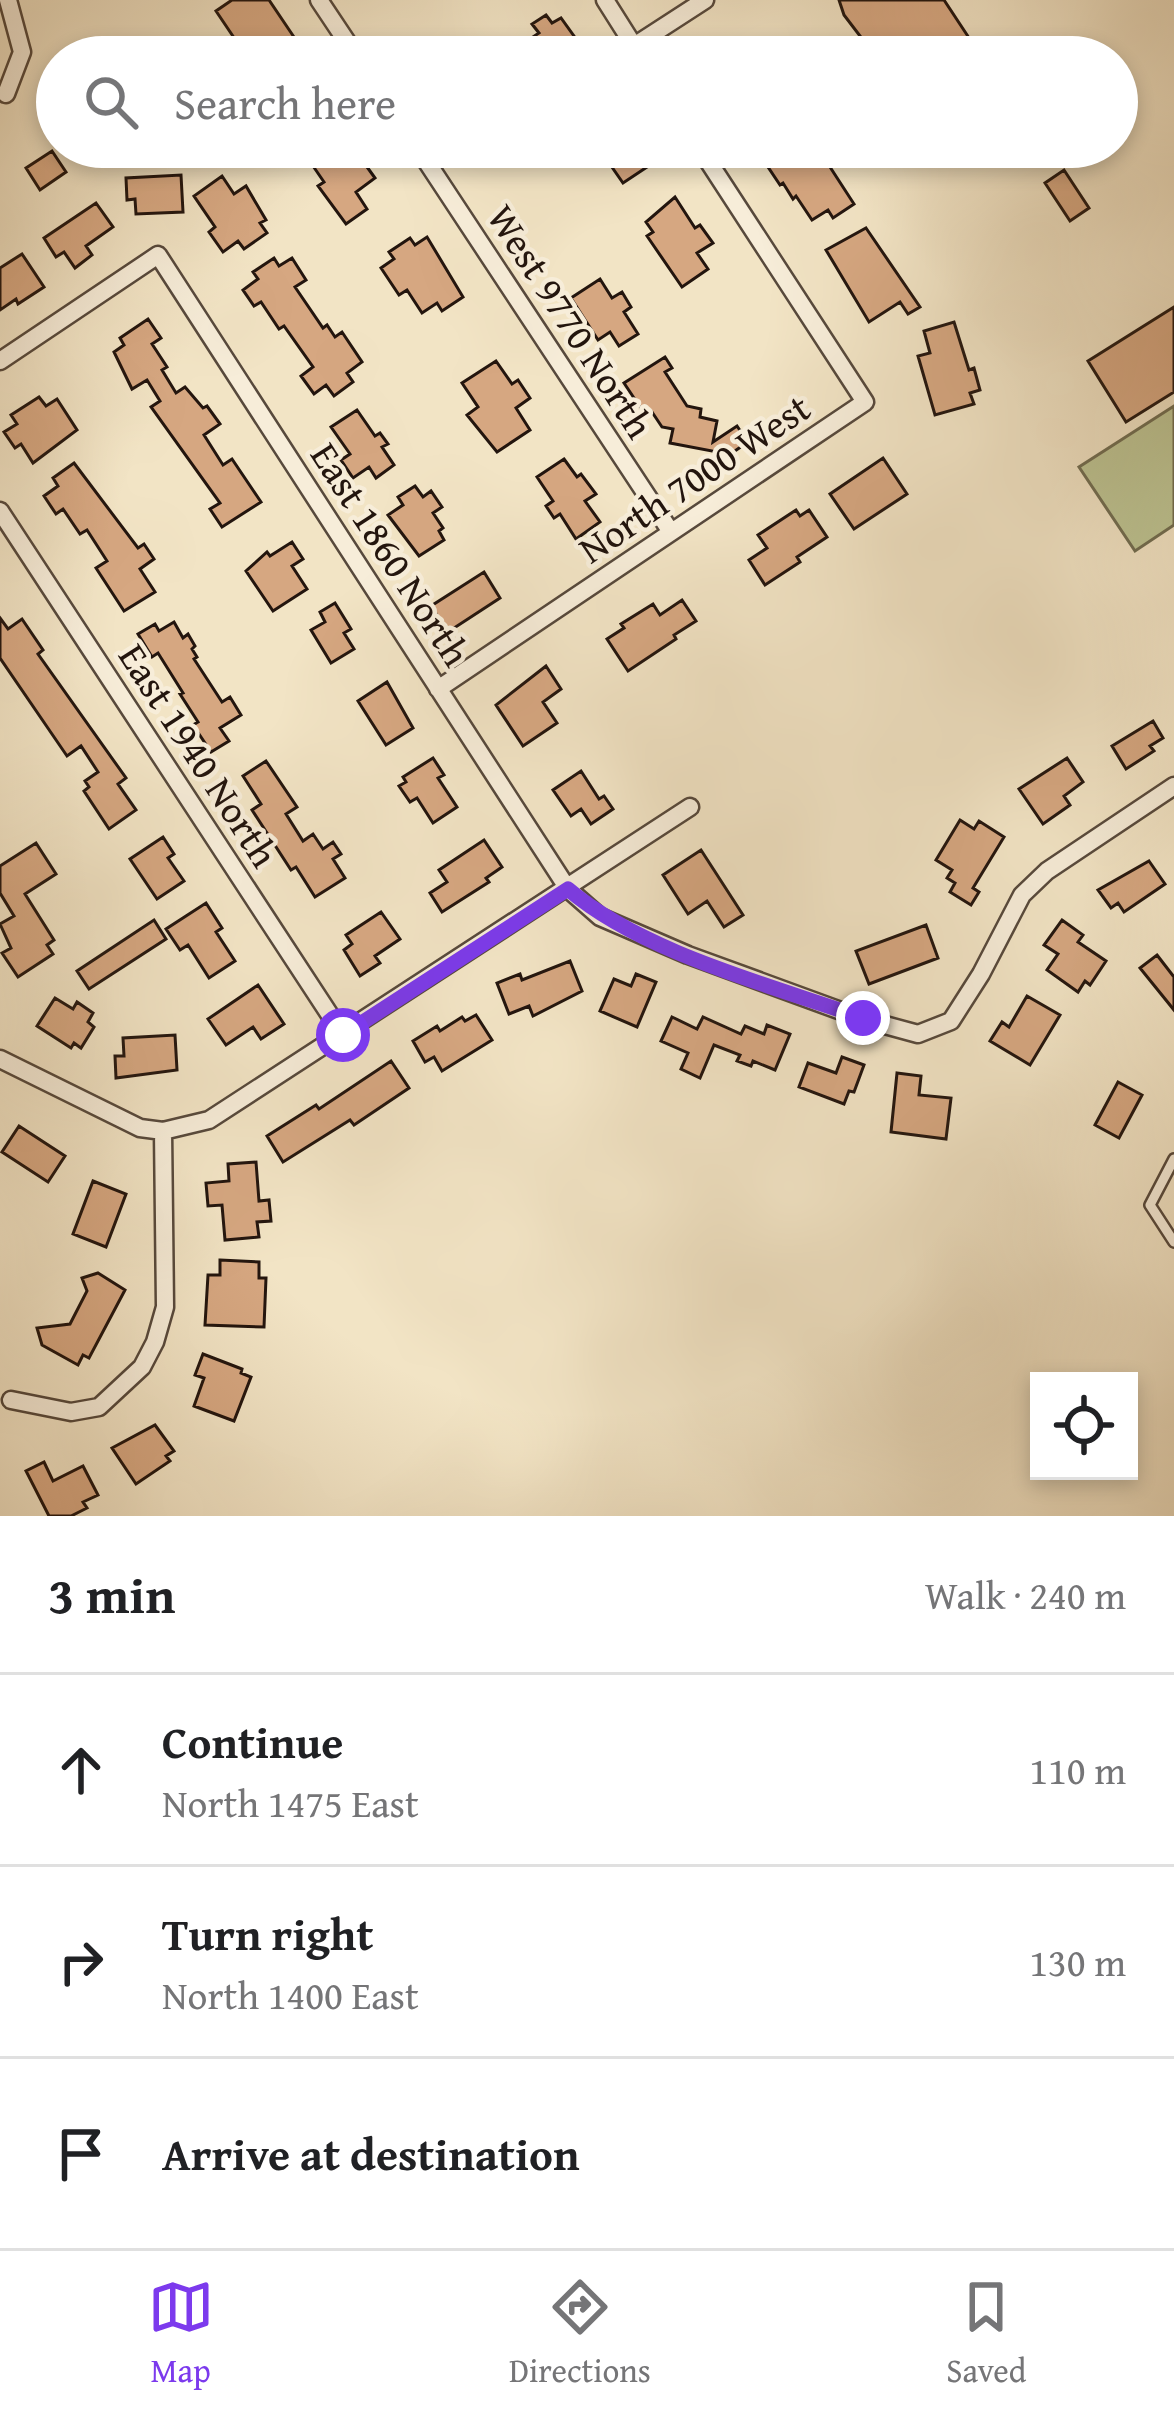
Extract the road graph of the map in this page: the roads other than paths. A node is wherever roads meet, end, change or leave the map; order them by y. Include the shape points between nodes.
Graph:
1 (8, 0) edge
2 (320, 0) edge
3 (605, 0) edge
4 (705, 0) edge
5 (343, 36) edge
6 (627, 36) edge
7 (658, 36) edge
8 (6, 94) dead end
9 (431, 168) edge
10 (713, 168) edge
11 (0, 361) edge
12 (0, 511) edge
13 (671, 532) junction
14 (438, 688) junction
15 (1174, 786) edge
16 (690, 807) dead end
17 (568, 889) junction
18 (343, 1035) junction
19 (0, 1059) edge
20 (163, 1131) junction
21 (1174, 1159) edge
22 (1174, 1242) edge
23 (11, 1400) dead end

1 - 8 street via 22,52
2 - 5 street
3 - 6 street
4 - 7 street
9 - 13 street, West 9770 North
10 - 13 street, North 7000 West via 865,402
11 - 14 street, East 1860 North via 158,255
12 - 18 street, East 1940 North
13 - 14 street, North 7000 West
14 - 17 street, East 1860 North
15 - 17 street via 1022,895 951,1021 918,1034 688,955 600,916
16 - 17 street
17 - 18 street
18 - 20 street via 209,1120
19 - 20 street via 100,1111
20 - 23 street via 165,1307 149,1354 99,1407 71,1412
21 - 22 lane via 1150,1205

